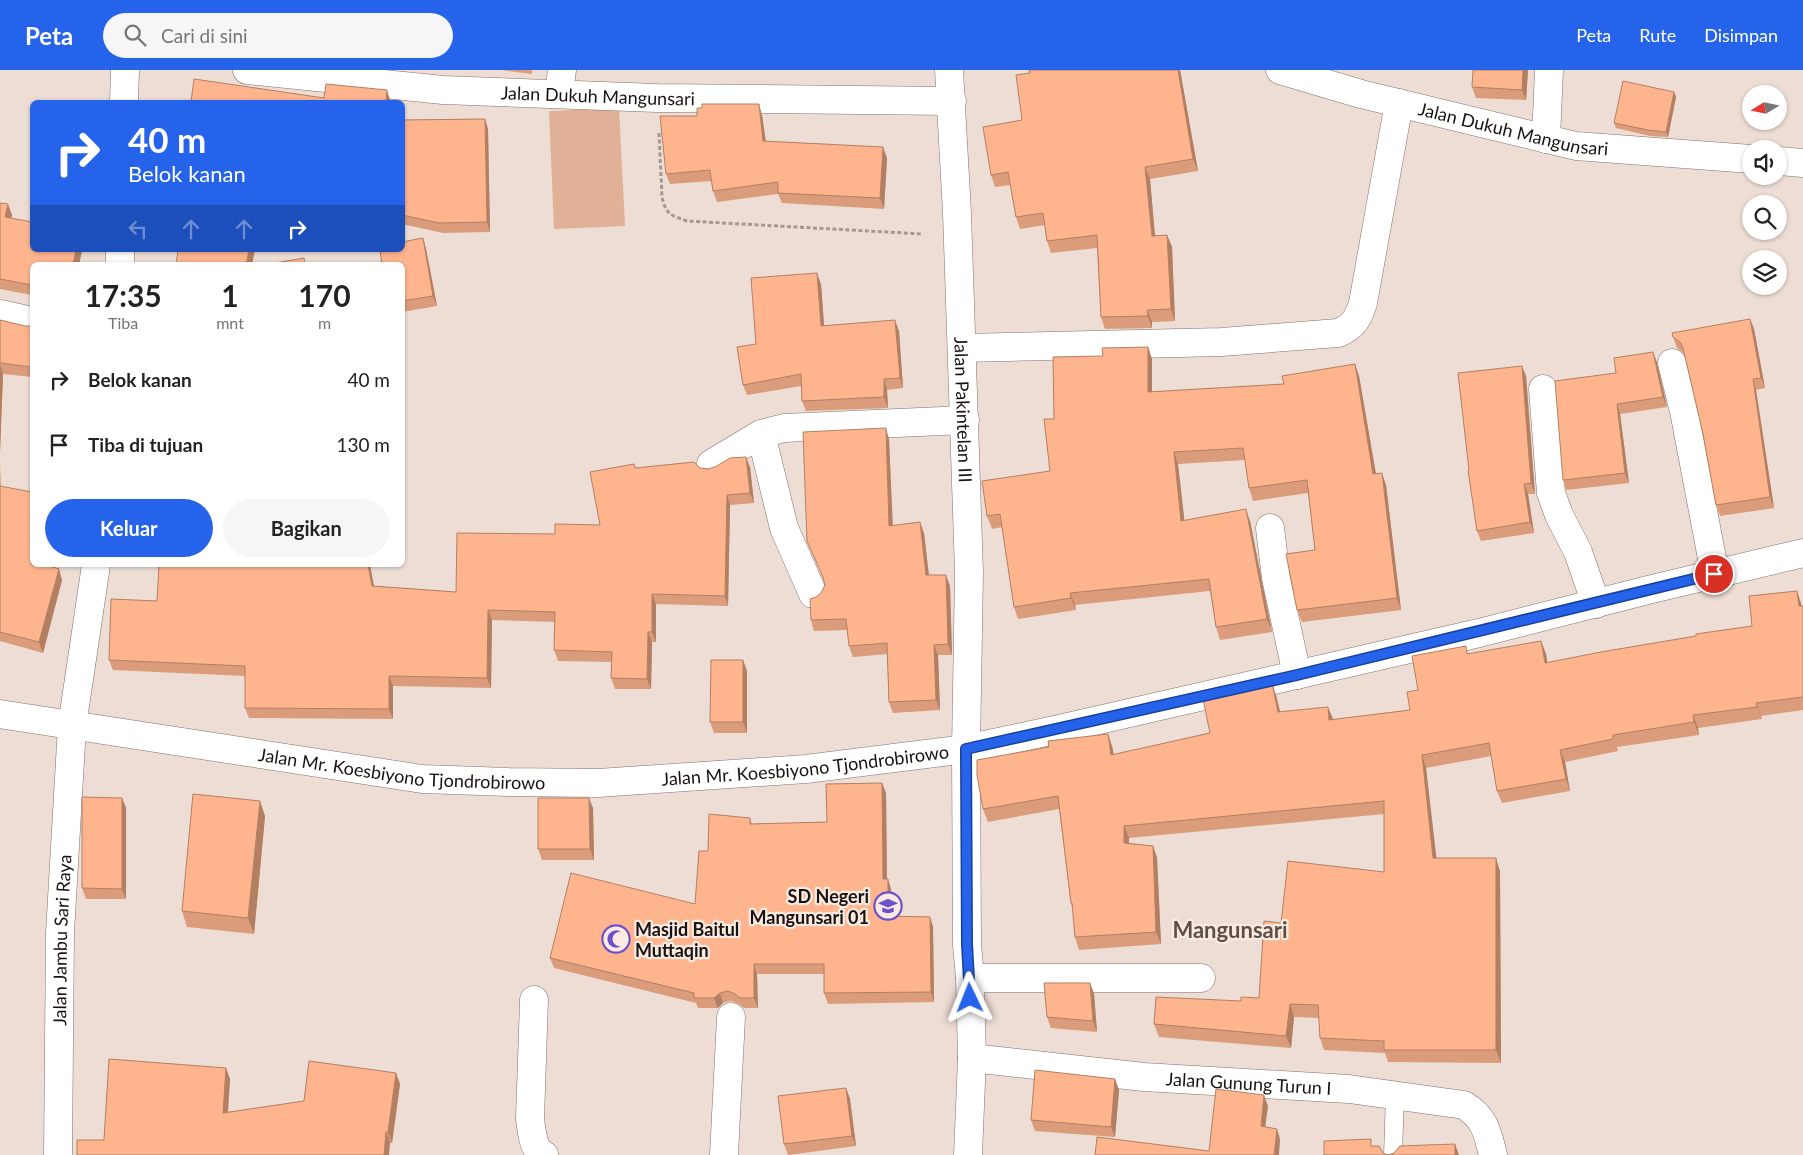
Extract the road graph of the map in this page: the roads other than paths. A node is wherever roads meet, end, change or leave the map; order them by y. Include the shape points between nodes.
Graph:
1 (125, 70) edge
2 (246, 70) edge
3 (1549, 70) edge
4 (952, 71) edge
5 (1292, 72) edge
6 (560, 81) edge
7 (124, 100) edge
8 (952, 101) junction
9 (1399, 103) junction
10 (1546, 139) junction
11 (1742, 158) edge
12 (1787, 161) edge
13 (1803, 162) edge
14 (0, 314) edge
15 (30, 320) edge
16 (962, 348) junction
17 (1672, 363) dead end
18 (1543, 389) dead end
19 (965, 420) junction
20 (761, 434) junction
21 (711, 464) dead end
22 (1270, 528) dead end
23 (1803, 553) edge
24 (96, 567) edge
25 (1714, 574) junction
26 (813, 594) dead end
27 (1596, 604) junction
28 (1297, 675) junction
29 (0, 714) edge
30 (72, 726) junction
31 (966, 749) junction
32 (970, 978) junction
33 (1201, 978) dead end
34 (534, 1000) dead end
35 (731, 1017) dead end
36 (972, 1058) junction
37 (1395, 1095) junction
38 (58, 1155) edge
39 (544, 1155) edge
40 (724, 1155) edge
41 (968, 1155) edge
42 (1394, 1155) edge
43 (1493, 1155) edge

1 - 7 street
2 - 6 street, Jalan Dukuh Mangunsari via 443,90
3 - 10 street
4 - 8 street, Jalan Pakintelan III
5 - 9 street, Jalan Dukuh Mangunsari
6 - 8 street, Jalan Dukuh Mangunsari via 657,98
8 - 16 street, Jalan Pakintelan III
9 - 10 street, Jalan Dukuh Mangunsari
9 - 16 street via 1363,304 1357,320 1349,329 1338,333 1222,342
10 - 11 street, Jalan Dukuh Mangunsari via 1576,146
12 - 13 street
14 - 15 street
16 - 19 street, Jalan Pakintelan III
17 - 25 street
18 - 27 street via 1551,493 1578,552
19 - 20 street via 784,428
19 - 31 street, Jalan Pakintelan III via 969,573
20 - 21 street
20 - 26 street via 784,528
22 - 28 street via 1276,578
23 - 25 street, Jalan Mr. Koesbiyono Tjondrobirowo
24 - 30 street
25 - 27 street, Jalan Mr. Koesbiyono Tjondrobirowo
27 - 28 street, Jalan Mr. Koesbiyono Tjondrobirowo
28 - 31 street, Jalan Mr. Koesbiyono Tjondrobirowo
29 - 30 street, Jalan Mr. Koesbiyono Tjondrobirowo
30 - 31 street, Jalan Mr. Koesbiyono Tjondrobirowo via 422,779 508,782 598,783 806,769
30 - 38 street, Jalan Jambu Sari Raya via 60,933
31 - 32 street, Jalan Pakintelan III
32 - 33 street
32 - 36 street, Jalan Pakintelan III
34 - 39 street via 530,1120 532,1137
35 - 40 street
36 - 37 street, Jalan Gunung Turun I via 1144,1077 1349,1089
36 - 41 street, Jalan Pakintelan III
37 - 42 lane
37 - 43 street, Jalan Gunung Turun I via 1464,1105 1475,1112 1485,1125

